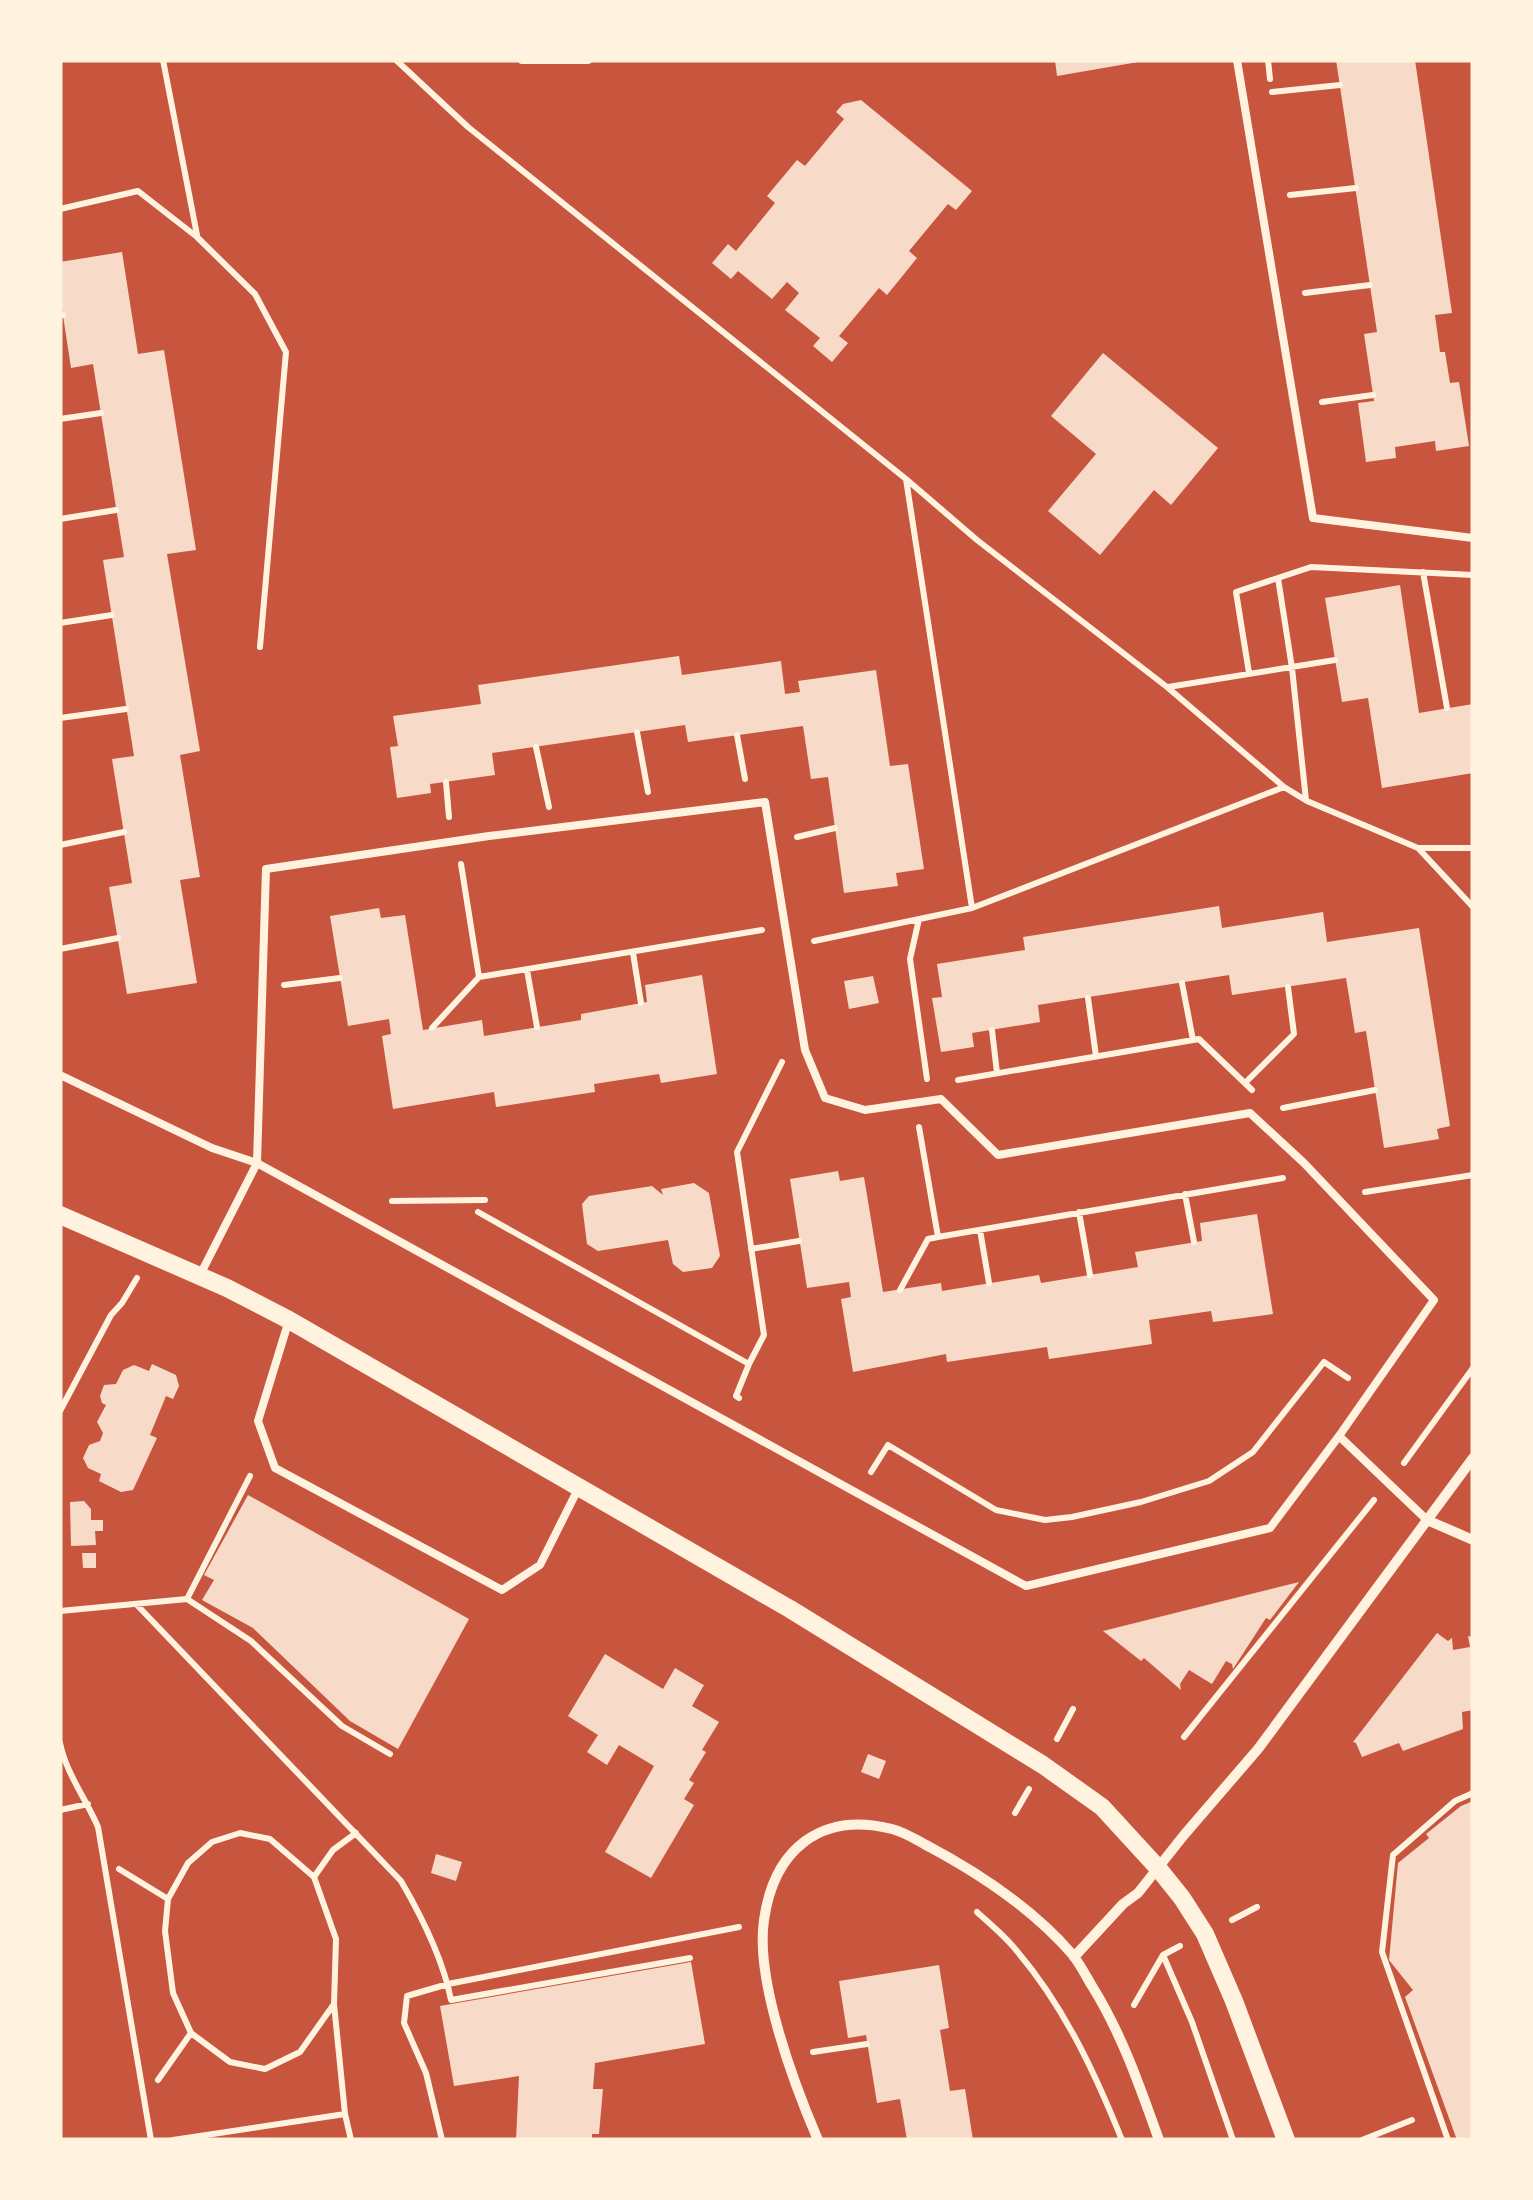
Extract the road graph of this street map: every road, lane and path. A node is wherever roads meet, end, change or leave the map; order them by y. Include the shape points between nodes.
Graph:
1 (163, 60) edge
2 (396, 60) edge
3 (522, 60) edge
4 (588, 60) edge
5 (1236, 60) edge
6 (1268, 60) edge
7 (1340, 84) dead end
8 (1272, 92) junction
9 (1275, 109) dead end
10 (1287, 178) dead end
11 (1356, 188) dead end
12 (60, 209) edge
13 (197, 237) junction
14 (1370, 286) dead end
15 (1305, 293) dead end
16 (1373, 395) dead end
17 (1322, 402) dead end
18 (101, 413) dead end
19 (60, 419) edge
20 (906, 479) junction
21 (116, 510) dead end
22 (60, 519) edge
23 (1473, 538) edge
24 (1423, 572) junction
25 (1473, 576) edge
26 (1278, 578) junction
27 (112, 615) dead end
28 (60, 623) edge
29 (260, 647) dead end
30 (1335, 660) dead end
31 (1292, 668) junction
32 (1249, 674) junction
33 (1167, 687) junction
34 (1447, 708) dead end
35 (126, 709) dead end
36 (60, 718) edge
37 (638, 732) dead end
38 (737, 735) dead end
39 (536, 746) dead end
40 (762, 776) dead end
41 (446, 782) dead end
42 (1284, 787) junction
43 (632, 796) dead end
44 (1306, 801) junction
45 (565, 806) dead end
46 (450, 823) dead end
47 (835, 828) dead end
48 (124, 832) dead end
49 (791, 838) dead end
50 (60, 845) edge
51 (1418, 848) junction
52 (1473, 848) edge
53 (460, 860) dead end
54 (1473, 907) edge
55 (972, 908) junction
56 (919, 918) junction
57 (769, 929) dead end
58 (118, 938) dead end
59 (808, 942) dead end
60 (60, 949) edge
61 (633, 952) junction
62 (527, 970) junction
63 (478, 977) junction
64 (340, 978) dead end
65 (1182, 983) dead end
66 (283, 986) dead end
67 (1288, 987) dead end
68 (1088, 998) dead end
69 (641, 1003) dead end
70 (432, 1028) dead end
71 (536, 1028) dead end
72 (992, 1030) dead end
73 (1193, 1040) junction
74 (789, 1047) dead end
75 (1096, 1056) junction
76 (997, 1074) junction
77 (60, 1075) edge
78 (946, 1082) dead end
79 (1245, 1083) junction
80 (928, 1086) dead end
81 (1375, 1090) dead end
82 (1258, 1096) dead end
83 (1272, 1110) dead end
84 (918, 1123) dead end
85 (257, 1162) junction
86 (1473, 1174) edge
87 (1285, 1178) dead end
88 (1185, 1194) junction
89 (485, 1200) dead end
90 (392, 1201) dead end
91 (1373, 1207) dead end
92 (478, 1212) dead end
93 (1079, 1212) junction
94 (60, 1215) edge
95 (980, 1230) junction
96 (938, 1237) junction
97 (800, 1241) dead end
98 (1194, 1242) dead end
99 (751, 1249) junction
100 (139, 1274) dead end
101 (1090, 1275) dead end
102 (199, 1276) junction
103 (988, 1283) dead end
104 (900, 1290) dead end
105 (289, 1320) junction
106 (749, 1364) junction
107 (1473, 1368) edge
108 (1349, 1379) dead end
109 (62, 1401) edge
110 (753, 1406) dead end
111 (60, 1411) edge
112 (1339, 1436) junction
113 (1408, 1458) dead end
114 (1473, 1458) edge
115 (871, 1472) dead end
116 (252, 1473) dead end
117 (579, 1487) junction
118 (1379, 1494) dead end
119 (1427, 1520) junction
120 (1473, 1540) edge
121 (187, 1599) junction
122 (137, 1605) junction
123 (60, 1612) edge
124 (1184, 1736) dead end
125 (60, 1744) edge
126 (390, 1754) dead end
127 (1473, 1793) edge
128 (88, 1804) junction
129 (60, 1810) edge
130 (356, 1833) junction
131 (1158, 1868) junction
132 (119, 1869) dead end
133 (314, 1876) junction
134 (168, 1898) junction
135 (963, 1902) dead end
136 (686, 1937) dead end
137 (1074, 1957) junction
138 (690, 1958) dead end
139 (448, 1984) junction
140 (334, 2004) junction
141 (1115, 2028) junction
142 (191, 2032) junction
143 (867, 2044) dead end
144 (817, 2070) dead end
145 (158, 2080) dead end
146 (345, 2114) junction
147 (1412, 2120) dead end
148 (150, 2140) edge
149 (174, 2140) edge
150 (351, 2140) edge
151 (442, 2140) edge
152 (818, 2140) edge
153 (1122, 2140) edge
154 (1159, 2140) edge
155 (1234, 2140) edge
156 (1286, 2140) edge
157 (1362, 2140) edge
158 (1448, 2140) edge

1 - 13 path
2 - 20 path via 468,127
3 - 4 lane
5 - 23 lane via 1313,518
6 - 8 path
7 - 8 path
8 - 9 path
10 - 11 path via 1290,195
12 - 13 path via 138,191
13 - 29 path via 255,294 286,352
14 - 15 path
16 - 17 path
18 - 19 path
20 - 33 path
20 - 55 path
21 - 22 path
24 - 25 path
24 - 26 path via 1311,567
24 - 34 path
26 - 31 path
26 - 32 path via 1236,592
27 - 28 path
30 - 31 path
31 - 32 path
31 - 44 path
32 - 33 path
33 - 42 path
35 - 36 path
37 - 43 path via 648,793
38 - 40 path via 745,779
39 - 45 path via 549,808
41 - 46 path
42 - 44 path
42 - 55 path
44 - 51 path
47 - 49 path
48 - 50 path
51 - 52 path
51 - 54 path
53 - 63 path
55 - 56 path
56 - 59 path
56 - 80 path via 910,959
57 - 61 path
58 - 60 path
61 - 62 path
61 - 69 path
62 - 63 path
62 - 71 path
63 - 70 path
64 - 66 path
65 - 73 path
67 - 79 path via 1294,1034
68 - 75 path
72 - 76 path
73 - 75 path
73 - 79 path
74 - 99 path via 736,1152
75 - 76 path
76 - 78 path
77 - 85 lane via 212,1148
79 - 82 path
81 - 83 path
84 - 96 path
85 - 102 lane
85 - 112 lane via 1026,1586 1270,1528
85 - 112 lane via 266,870 765,802 805,1050 826,1098 865,1110 941,1099 998,1156 1250,1114 1434,1300
86 - 91 path via 1359,1193
87 - 88 path
88 - 93 path
88 - 98 path
89 - 90 path
92 - 106 path
93 - 95 path
93 - 101 path
94 - 102 street
95 - 96 path
95 - 103 path
96 - 104 path via 928,1240
97 - 99 path
99 - 106 path via 764,1336
100 - 109 path
102 - 105 street
105 - 117 street
105 - 117 lane via 258,1421 275,1468 502,1590 540,1565
106 - 110 path via 736,1396
107 - 113 path
108 - 115 path via 1324,1362 1252,1452 1209,1481 1072,1518 996,1510 888,1445
109 - 111 path
112 - 119 lane
114 - 119 street
116 - 121 path
117 - 131 street via 1043,1764 1102,1808
118 - 124 path
119 - 120 street
119 - 131 street via 1258,1749
121 - 122 path
121 - 126 path via 251,1640 342,1726
122 - 123 path
122 - 130 path
125 - 128 path
127 - 158 path via 1393,1855 1382,1952
128 - 129 path
128 - 148 path via 98,1826
130 - 133 path
130 - 139 path via 400,1881
131 - 137 street
131 - 156 street via 1205,1934
132 - 134 path
133 - 134 path via 270,1839 240,1833 212,1842 188,1863
133 - 140 path via 336,1939
134 - 142 path via 173,1993
135 - 153 path via 1015,1949 1048,1992 1095,2072
136 - 139 path
137 - 141 street
137 - 152 street via 963,1864 896,1830 860,1823 808,1837 772,1886 763,1922 765,1970 786,2056
138 - 139 path via 451,2000
139 - 151 path via 407,1996 404,2023 426,2072
140 - 142 path via 300,2052 265,2069 230,2062
140 - 146 path
141 - 154 street
141 - 155 path via 1162,1956
142 - 145 path
143 - 144 path via 812,2052
146 - 149 path
146 - 150 path
147 - 157 path

